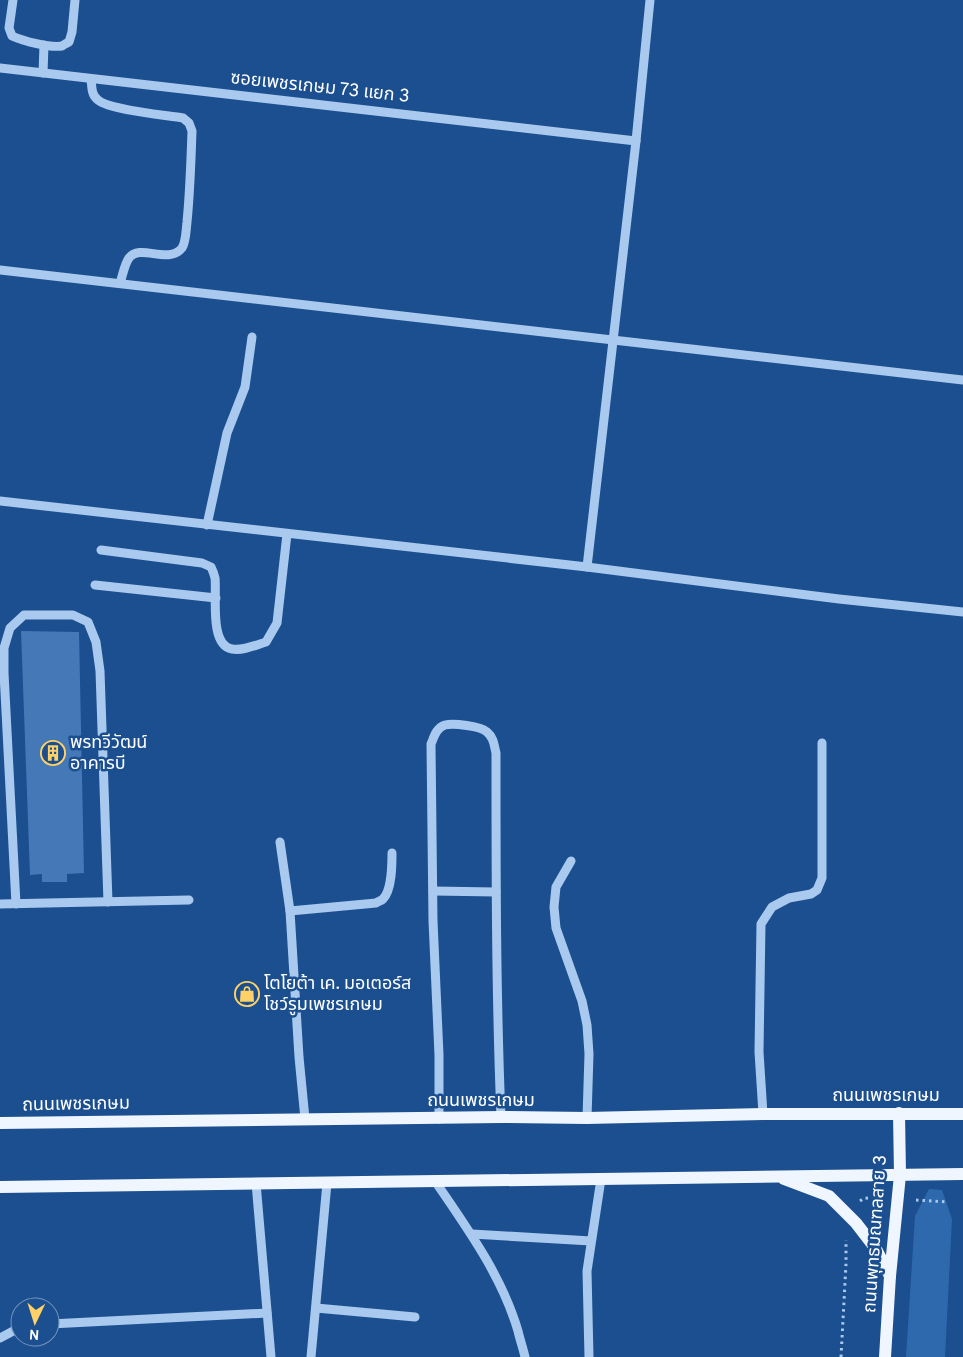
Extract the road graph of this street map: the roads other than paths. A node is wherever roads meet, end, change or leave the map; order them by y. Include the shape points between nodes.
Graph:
1 (12, 0) edge
2 (75, 0) edge
3 (650, 0) edge
4 (44, 45) junction
5 (0, 68) edge
6 (43, 73) junction
7 (92, 79) junction
8 (636, 141) junction
9 (0, 270) edge
10 (120, 283) junction
11 (252, 337) dead end
12 (613, 339) junction
13 (963, 380) edge
14 (0, 501) edge
15 (207, 525) junction
16 (287, 534) junction
17 (101, 550) dead end
18 (587, 567) junction
19 (95, 585) dead end
20 (216, 598) junction
21 (963, 612) edge
22 (822, 743) dead end
23 (280, 842) dead end
24 (392, 854) dead end
25 (571, 861) dead end
26 (432, 891) junction
27 (496, 892) junction
28 (189, 900) dead end
29 (108, 902) junction
30 (0, 904) edge
31 (16, 904) junction
32 (290, 911) junction
33 (899, 1113) junction
34 (763, 1114) junction
35 (963, 1114) edge
36 (501, 1117) junction
37 (439, 1118) junction
38 (587, 1118) junction
39 (305, 1119) junction
40 (0, 1123) edge
41 (963, 1174) edge
42 (900, 1175) junction
43 (776, 1176) junction
44 (601, 1178) junction
45 (435, 1181) junction
46 (327, 1183) junction
47 (256, 1184) junction
48 (0, 1188) edge
49 (472, 1234) junction
50 (591, 1241) junction
51 (890, 1276) junction
52 (316, 1308) junction
53 (267, 1313) junction
54 (414, 1317) dead end
55 (60, 1323) edge
56 (271, 1357) edge
57 (311, 1357) edge
58 (525, 1357) edge
59 (589, 1357) edge
60 (885, 1357) edge

1 - 4 street via 9,28 12,36
2 - 4 street via 69,42 62,46
3 - 8 street
4 - 6 street
5 - 6 street, ซอยเพชรเกษม 73 แยก 3
6 - 7 street, ซอยเพชรเกษม 73 แยก 3
7 - 8 street, ซอยเพชรเกษม 73 แยก 3
7 - 10 street via 92,93 99,101 113,107 183,118 192,131 183,247 175,254 138,252 132,255 127,260
8 - 12 street
9 - 10 street
10 - 12 street
11 - 15 street via 246,387 227,433
12 - 13 street
12 - 18 street
14 - 15 street
15 - 16 street
16 - 18 street
16 - 20 street via 277,623 266,642 246,648 231,649 223,645 216,627
17 - 20 street via 202,563 211,567 215,577
18 - 21 street
19 - 20 street
22 - 34 street via 822,878 812,894 789,898 772,907 761,924 759,1052
23 - 32 street
24 - 32 street via 388,888 384,898 376,903
25 - 38 street via 556,886 554,907 556,928 582,1001 587,1026
26 - 27 street
26 - 27 street via 431,744 436,732 444,725 472,725 486,730 493,739 496,754
26 - 37 street
27 - 36 street
28 - 29 street
29 - 31 street
29 - 31 street via 100,670 96,642 88,622 73,615 24,615 10,628 4,648
30 - 31 street
32 - 39 street
33 - 34 main road, ถนนเพชรเกษม
33 - 35 main road, ถนนเพชรเกษม
33 - 42 main road, ถนนพุทธมณฑลสาย 3
34 - 38 main road, ถนนเพชรเกษม
36 - 37 main road, ถนนเพชรเกษม
36 - 38 main road, ถนนเพชรเกษม
37 - 39 main road, ถนนเพชรเกษม
39 - 40 main road, ถนนเพชรเกษม
41 - 42 main road
42 - 43 main road
42 - 51 main road, ถนนพุทธมณฑลสาย 3
43 - 44 main road
43 - 51 main road via 829,1196 876,1249
44 - 45 main road
44 - 50 street
45 - 46 main road
45 - 49 street
46 - 47 main road
46 - 52 street
47 - 48 main road
47 - 53 street
49 - 50 street
49 - 58 street via 511,1310
50 - 59 street via 587,1271
51 - 60 main road, ถนนพุทธมณฑลสาย 3
52 - 54 street
52 - 57 street
53 - 55 street
53 - 56 street

